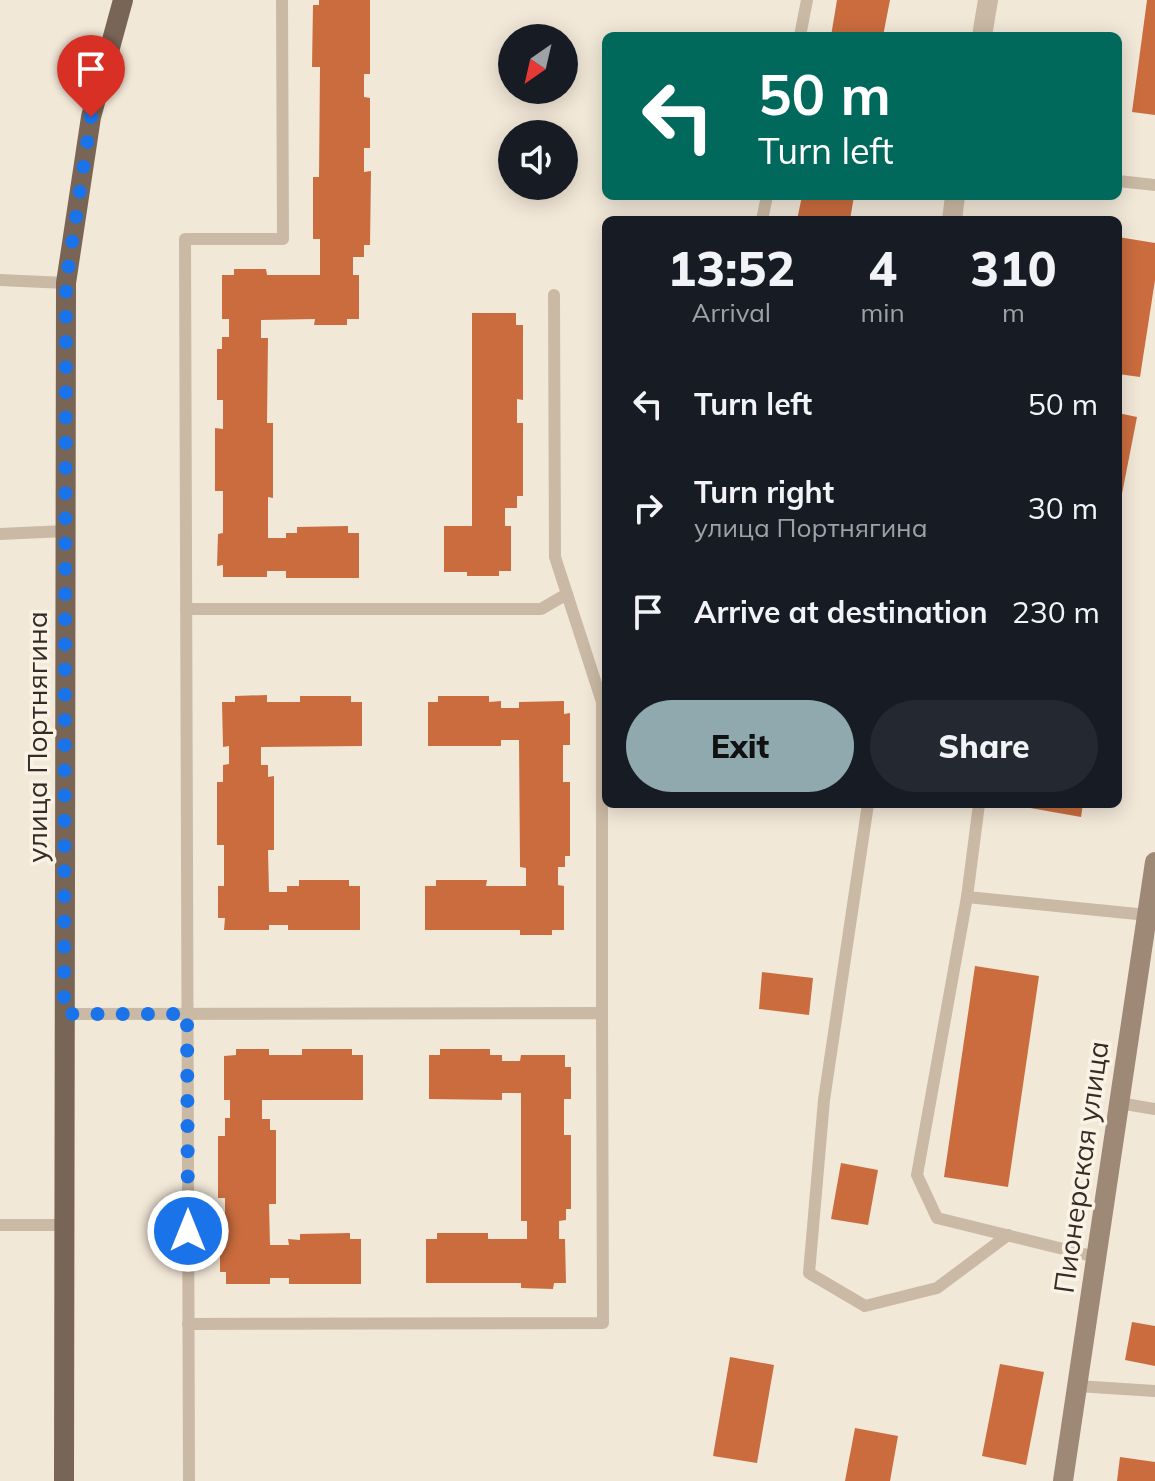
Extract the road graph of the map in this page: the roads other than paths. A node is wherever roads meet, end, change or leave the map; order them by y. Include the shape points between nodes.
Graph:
1 (123, 0) edge
2 (282, 0) edge
3 (807, 0) edge
4 (988, 0) edge
5 (801, 32) edge
6 (983, 32) edge
7 (1122, 181) edge
8 (1155, 185) edge
9 (0, 280) edge
10 (66, 283) junction
11 (554, 295) dead end
12 (65, 531) junction
13 (0, 534) edge
14 (567, 594) junction
15 (186, 609) junction
16 (867, 808) edge
17 (978, 808) edge
18 (1155, 862) edge
19 (967, 897) junction
20 (1147, 915) junction
21 (602, 1013) junction
22 (64, 1014) junction
23 (187, 1014) junction
24 (1119, 1103) junction
25 (1155, 1109) edge
26 (0, 1225) edge
27 (64, 1225) junction
28 (1008, 1235) junction
29 (1096, 1257) junction
30 (188, 1324) junction
31 (1077, 1386) junction
32 (1155, 1391) edge
33 (64, 1481) edge
34 (189, 1481) edge
35 (1063, 1481) edge

1 - 10 main road, улица Портнягина via 91,117
2 - 15 lane via 283,239 185,239
3 - 5 lane
4 - 6 street
7 - 8 lane
9 - 10 lane
10 - 12 main road, улица Портнягина
11 - 14 lane via 555,557
12 - 13 lane
12 - 22 main road, улица Портнягина
14 - 15 lane via 541,609
14 - 21 lane via 602,702
15 - 23 lane
16 - 28 lane via 824,1100 809,1273 865,1306 937,1288
17 - 19 lane
18 - 20 street, Пионерская улица
19 - 20 lane
19 - 28 lane via 917,1175 937,1218
20 - 24 street, Пионерская улица
21 - 23 lane
21 - 30 lane via 603,1323
22 - 23 lane
22 - 27 main road, улица Портнягина
23 - 30 lane
24 - 25 lane
24 - 29 street, Пионерская улица
26 - 27 lane
27 - 33 main road, улица Портнягина
28 - 29 lane
29 - 31 street, Пионерская улица
30 - 34 lane
31 - 32 lane
31 - 35 street, Пионерская улица

